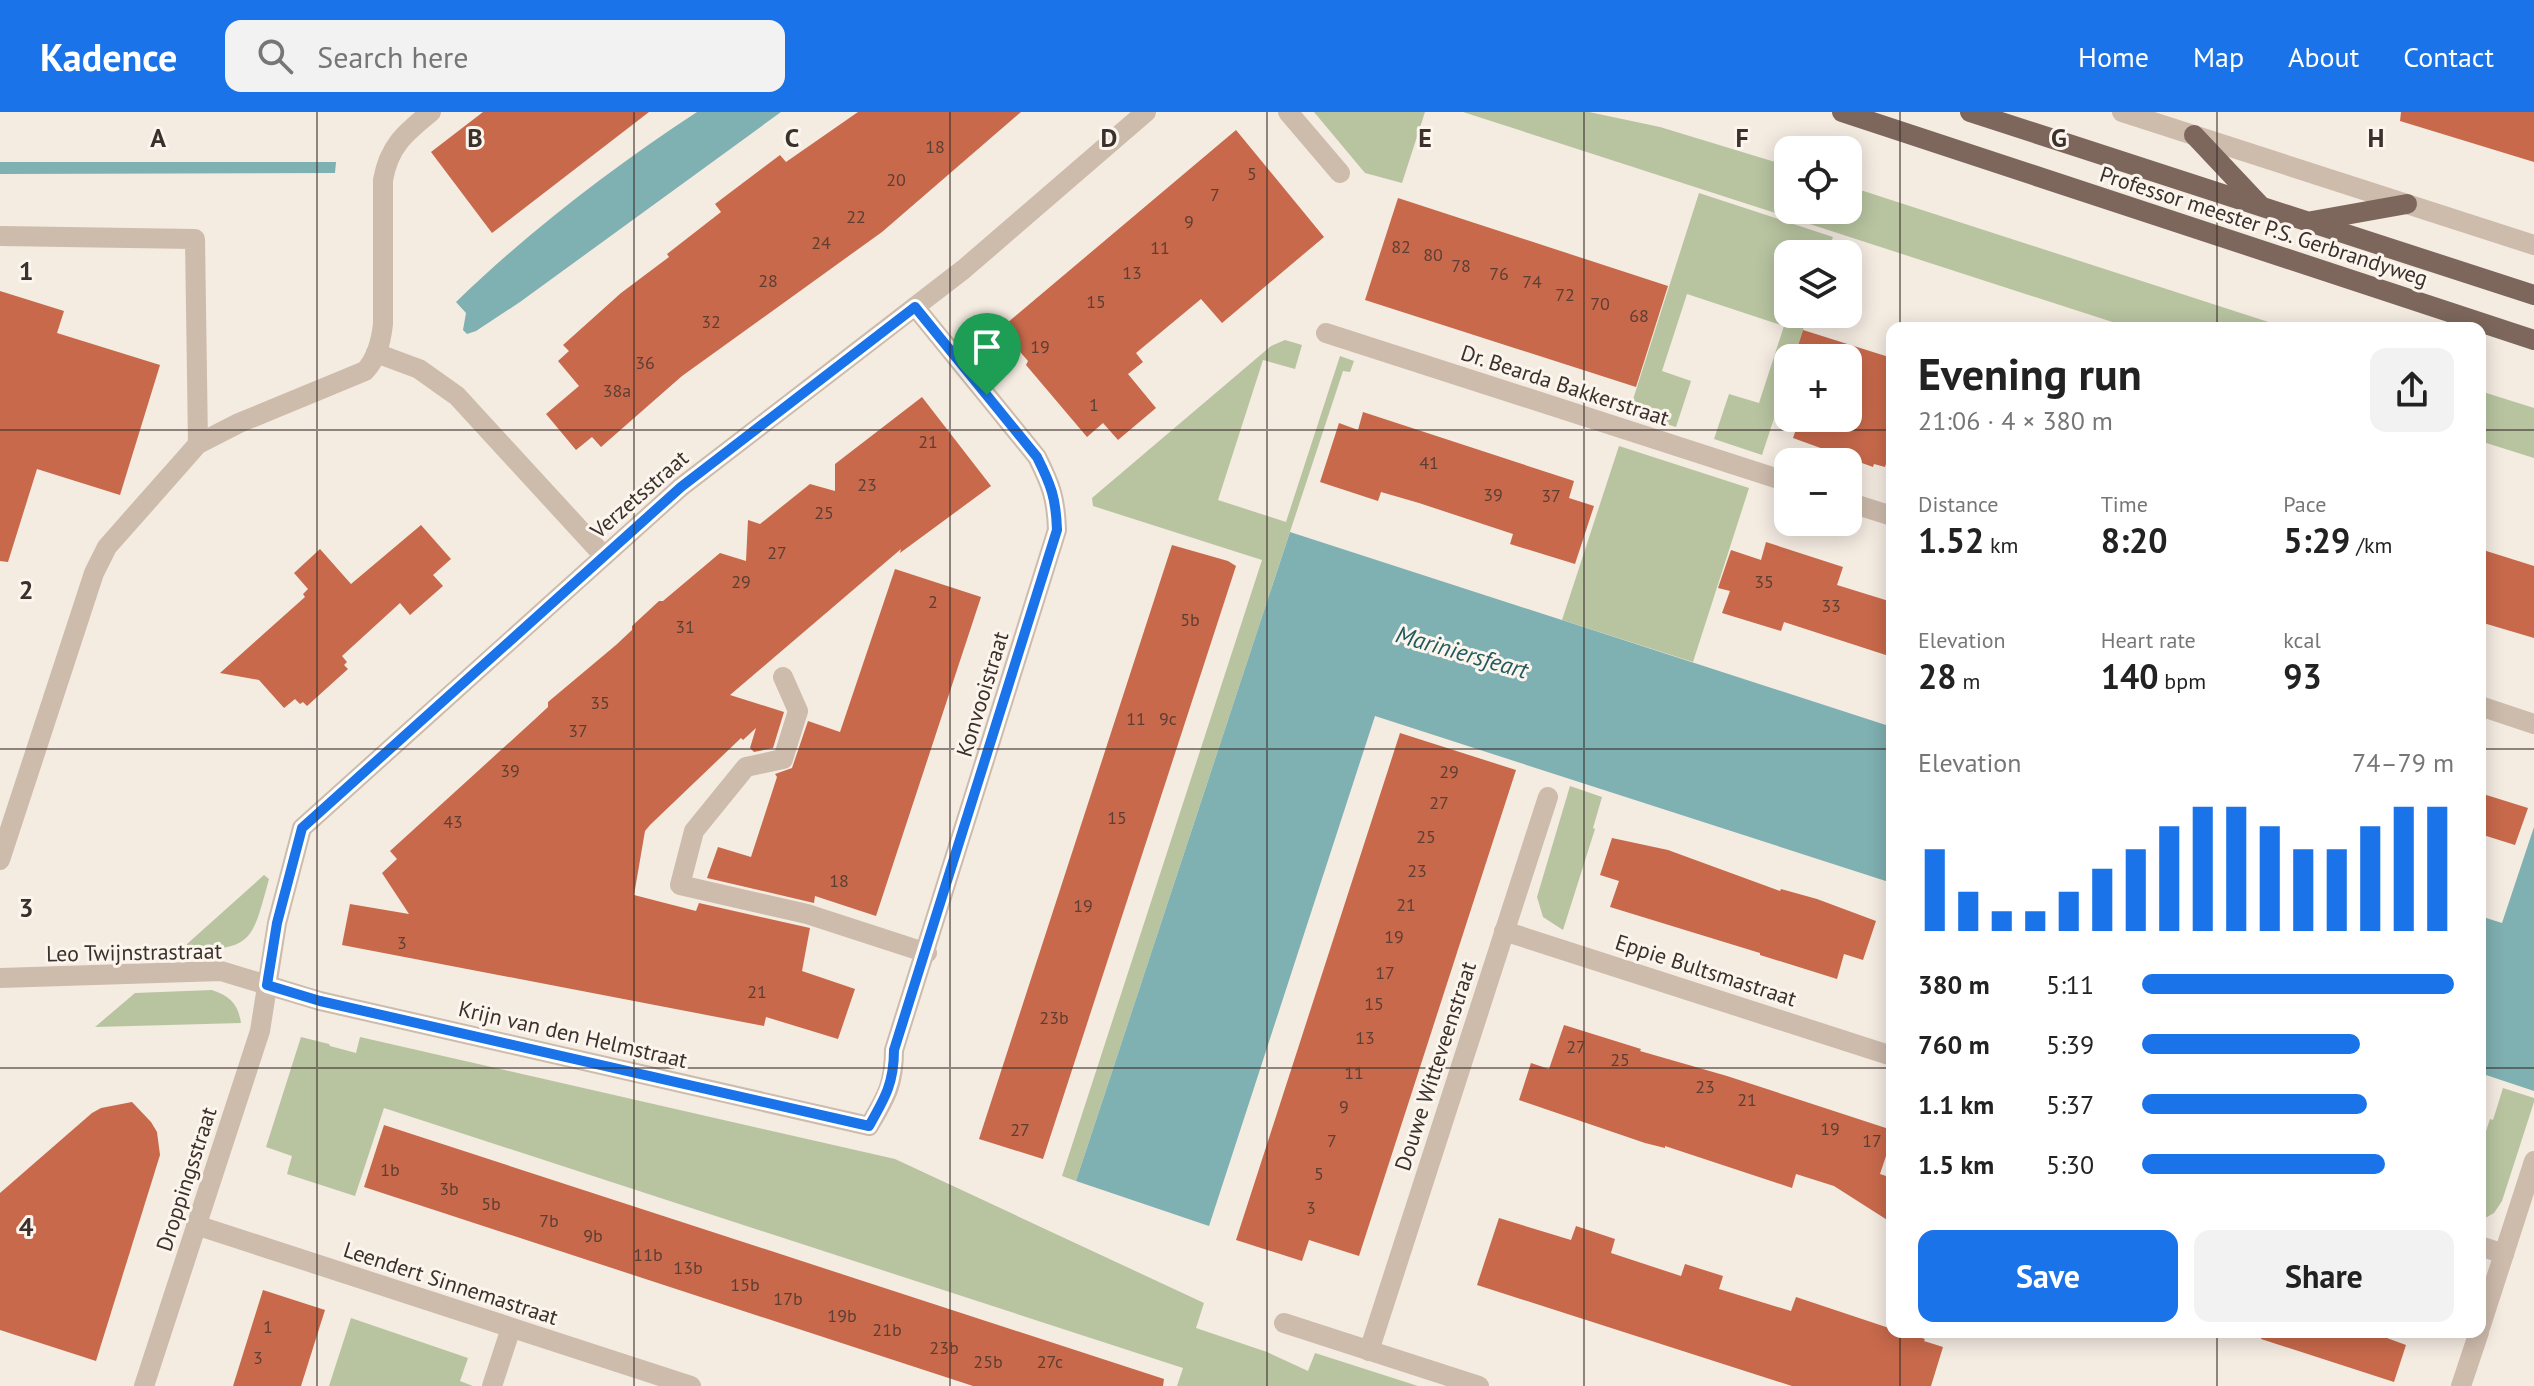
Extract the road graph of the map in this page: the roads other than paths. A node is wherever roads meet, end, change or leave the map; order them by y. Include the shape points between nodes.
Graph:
1 (431, 112) edge
2 (1146, 112) edge
3 (1288, 112) edge
4 (1842, 112) edge
5 (1970, 112) edge
6 (2122, 112) edge
7 (2194, 135) junction
8 (1340, 173) dead end
9 (2407, 204) junction
10 (2262, 207) junction
11 (2307, 222) junction
12 (0, 236) edge
13 (2534, 245) edge
14 (2534, 295) edge
15 (915, 307) junction
16 (2479, 322) edge
17 (2486, 324) edge
18 (1326, 333) dead end
19 (2534, 340) edge
20 (376, 353) junction
21 (198, 444) junction
22 (1774, 477) edge
23 (1862, 506) edge
24 (1886, 514) edge
25 (604, 556) junction
26 (783, 677) dead end
27 (2486, 708) edge
28 (2534, 724) edge
29 (1548, 797) dead end
30 (0, 860) edge
31 (1504, 931) junction
32 (927, 953) junction
33 (0, 978) edge
34 (267, 985) junction
35 (1886, 1054) edge
36 (869, 1126) joint
37 (2534, 1161) edge
38 (196, 1225) junction
39 (2486, 1248) edge
40 (2504, 1254) junction
41 (2486, 1309) edge
42 (1284, 1323) dead end
43 (511, 1328) junction
44 (2476, 1338) edge
45 (1369, 1351) junction
46 (144, 1386) edge
47 (492, 1386) edge
48 (691, 1386) edge
49 (1479, 1386) edge
50 (2461, 1386) edge

1 - 20 street via 404,135 386,162 383,324
2 - 15 street, Verzetsstraat
3 - 8 street
4 - 16 main road, Professor meester P.S. Gerbrandyweg
5 - 10 main road, Professor meester P.S. Gerbrandyweg
6 - 7 street
7 - 9 street
7 - 10 main road
9 - 11 main road
9 - 13 street
10 - 11 main road, Professor meester P.S. Gerbrandyweg
11 - 14 main road, Professor meester P.S. Gerbrandyweg
12 - 21 street via 195,239
15 - 25 street, Verzetsstraat via 681,487
15 - 32 street, Konvooistraat via 1037,457 1056,503 1057,530
17 - 19 main road, Professor meester P.S. Gerbrandyweg
18 - 22 street, Dr. Bearda Bakkerstraat
20 - 21 street via 365,371
20 - 25 street via 419,369 457,396
21 - 30 street via 99,560
23 - 24 street
25 - 34 street, Verzetsstraat via 302,828
26 - 32 street via 798,711 783,759 746,767 694,831 680,885 807,914
27 - 28 street
29 - 31 street, Douwe Witteveenstraat
31 - 35 street, Eppie Bultsmastraat
31 - 45 street, Douwe Witteveenstraat
32 - 36 street, Konvooistraat via 894,1050 890,1090
33 - 34 street, Leo Twijnstrastraat via 221,971
34 - 36 street, Krijn van den Helmstraat
34 - 38 street, Droppingsstraat via 260,1031
37 - 40 street
38 - 43 street, Leendert Sinnemastraat
38 - 46 street, Droppingsstraat
39 - 40 street
40 - 41 street
42 - 45 street
43 - 47 street
43 - 48 street, Leendert Sinnemastraat
44 - 50 street
45 - 49 street

